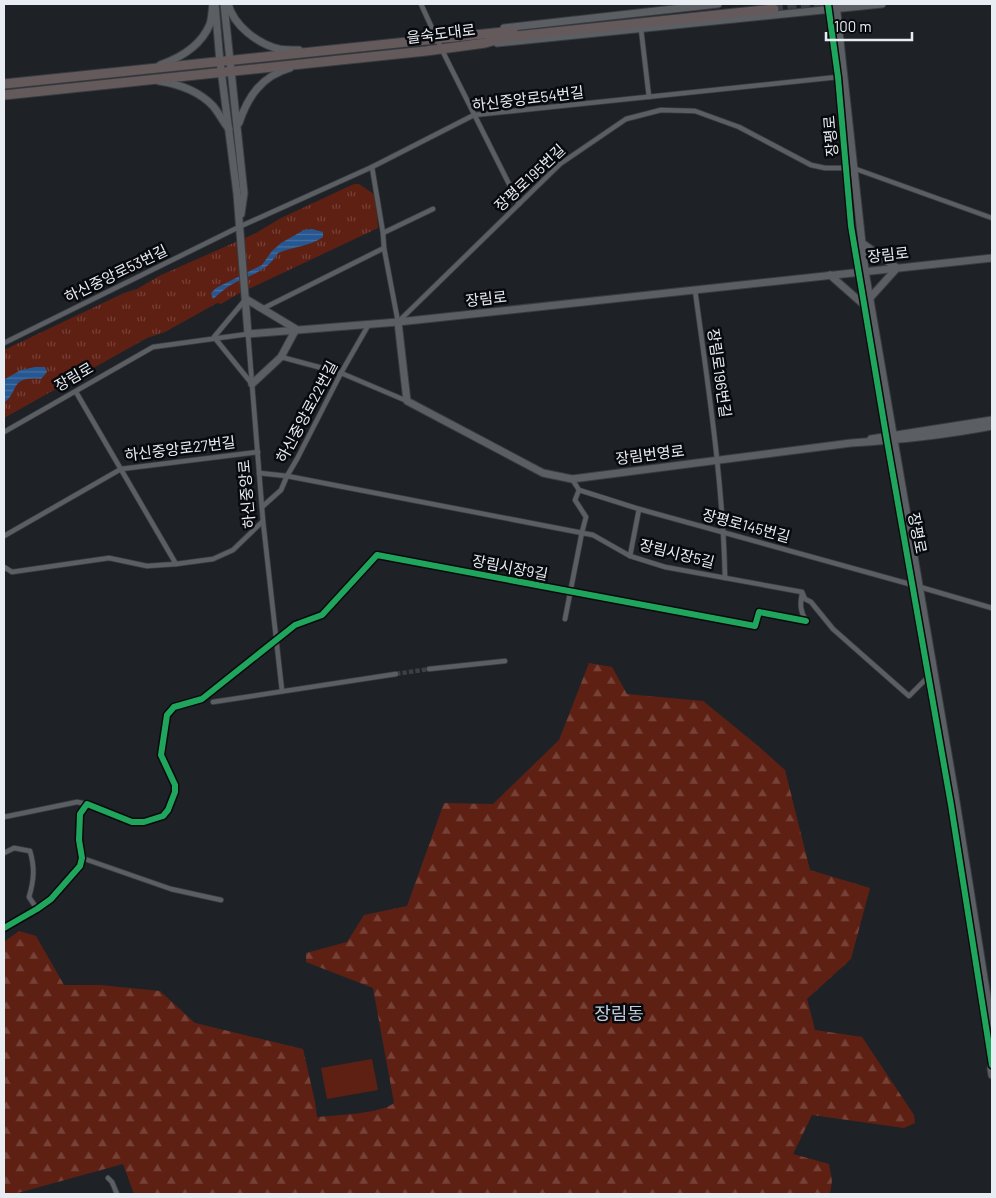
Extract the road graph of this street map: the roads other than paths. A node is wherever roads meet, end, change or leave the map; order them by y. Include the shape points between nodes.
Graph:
1 (214, 4) edge
2 (224, 4) edge
3 (228, 4) edge
4 (420, 4) edge
5 (718, 4) edge
6 (882, 4) edge
7 (774, 6) edge
8 (832, 6) edge
9 (641, 28) junction
10 (485, 38) junction
11 (439, 44) junction
12 (317, 52) junction
13 (231, 61) junction
14 (308, 63) junction
15 (221, 67) junction
16 (150, 69) junction
17 (232, 71) junction
18 (841, 77) junction
19 (148, 80) junction
20 (4, 84) edge
21 (4, 95) edge
22 (649, 97) junction
23 (474, 116) junction
24 (238, 126) junction
25 (230, 130) junction
26 (372, 167) junction
27 (850, 168) junction
28 (518, 204) junction
29 (433, 209) dead end
30 (992, 218) edge
31 (239, 230) junction
32 (383, 233) junction
33 (862, 243) junction
34 (384, 248) junction
35 (992, 258) edge
36 (897, 268) junction
37 (862, 272) junction
38 (830, 275) junction
39 (695, 290) junction
40 (246, 296) junction
41 (869, 299) junction
42 (864, 305) junction
43 (262, 308) junction
44 (398, 322) junction
45 (370, 324) junction
46 (296, 329) junction
47 (248, 334) junction
48 (214, 337) junction
49 (4, 342) edge
50 (281, 357) junction
51 (341, 373) junction
52 (252, 384) junction
53 (76, 392) junction
54 (407, 401) junction
55 (992, 420) edge
56 (992, 426) edge
57 (4, 432) edge
58 (890, 438) junction
59 (258, 452) junction
60 (718, 460) junction
61 (121, 469) junction
62 (260, 473) junction
63 (286, 476) junction
64 (572, 479) junction
65 (579, 490) junction
66 (262, 507) junction
67 (639, 509) junction
68 (263, 521) junction
69 (582, 532) junction
70 (724, 534) junction
71 (4, 536) edge
72 (630, 556) junction
73 (176, 564) junction
74 (4, 567) edge
75 (725, 578) junction
76 (916, 586) junction
77 (570, 592) junction
78 (802, 592) junction
79 (992, 608) edge
80 (565, 619) dead end
81 (276, 640) junction
82 (505, 661) dead end
83 (429, 669) tunnel mouth
84 (396, 674) tunnel mouth
85 (932, 679) junction
86 (282, 691) junction
87 (213, 702) dead end
88 (87, 804) junction
89 (4, 817) edge
90 (4, 852) edge
91 (82, 858) junction
92 (221, 900) dead end
93 (37, 909) junction
94 (4, 928) edge
95 (975, 934) junction
96 (992, 1023) edge
97 (992, 1064) edge
98 (992, 1075) edge
99 (108, 1178) dead end
100 (117, 1194) edge

1 - 15 street
1 - 16 street via 210,23 198,42 174,61
2 - 13 street
3 - 12 street via 234,17 264,44 280,49
4 - 11 street
5 - 10 street, 을숙도대로 via 506,28
6 - 8 street, 을숙도대로
7 - 10 highway
8 - 9 street, 을숙도대로
8 - 18 street, 장평로
9 - 10 street, 을숙도대로 via 507,42
9 - 22 street
10 - 11 highway, 을숙도대로
11 - 12 highway, 을숙도대로
11 - 14 highway, 을숙도대로
11 - 23 street
12 - 13 highway, 을숙도대로
13 - 15 highway, 을숙도대로
13 - 17 street
14 - 17 highway, 을숙도대로
14 - 24 street via 278,72 264,81 248,100
15 - 16 highway, 을숙도대로
15 - 17 highway, 을숙도대로
15 - 19 highway, 을숙도대로
15 - 25 street
16 - 20 highway, 을숙도대로
17 - 24 street
18 - 22 street, 하신중앙로54번길
18 - 27 street, 장평로
19 - 21 highway, 을숙도대로
19 - 25 street via 173,83 202,96
22 - 23 street, 하신중앙로54번길
23 - 26 street, 하신중앙로54번길
23 - 28 street
24 - 31 street via 244,193
25 - 31 street
26 - 31 street, 하신중앙로54번길
26 - 32 street
27 - 28 street, 장평로195번길 via 811,165 739,127 695,110 661,110 626,119 560,164
27 - 30 street, 장평로195번길
27 - 33 street, 장평로
27 - 37 street, 장평로 via 851,226
28 - 44 street, 장평로195번길
29 - 32 street
31 - 40 street, 하신중앙로
31 - 49 street, 하신중앙로53번길
32 - 34 street
33 - 36 street
33 - 37 street, 장평로
34 - 43 street
34 - 44 street
35 - 36 street, 장림로
36 - 37 street, 장림로
36 - 41 street
37 - 38 street, 장림로
37 - 41 street, 장평로
37 - 42 street, 장평로
38 - 39 street, 장림로
38 - 42 street
39 - 44 street, 장림로
39 - 60 street, 장림로196번길
40 - 43 street
40 - 47 street, 하신중앙로
40 - 48 street
41 - 58 street, 장평로
42 - 58 street, 장평로
43 - 46 street
44 - 45 street, 장림로
44 - 54 street
45 - 46 street, 장림로
45 - 51 street, 하신중앙로22번길
46 - 47 street, 장림로
46 - 50 street
47 - 48 street, 장림로
47 - 52 street, 하신중앙로
48 - 52 street
48 - 53 street, 장림로 via 153,346
50 - 51 street
50 - 52 street
51 - 54 street
51 - 63 street, 하신중앙로22번길
52 - 59 street, 하신중앙로
53 - 57 street, 장림로
53 - 61 street
54 - 64 street, 장림번영로 via 543,473
55 - 58 street
56 - 58 street
58 - 60 street, 장림번영로
58 - 76 street, 장평로
59 - 61 street, 하신중앙로27번길
59 - 62 street, 하신중앙로
60 - 64 street, 장림번영로
60 - 70 street, 장림로196번길
61 - 71 street, 하신중앙로27번길
61 - 73 street
62 - 63 street, 장림시장5길
62 - 66 street, 하신중앙로
63 - 66 street, 하신중앙로22번길 via 281,490
63 - 69 street, 장림시장5길
64 - 65 street
65 - 67 street, 장평로145번길
65 - 69 street via 575,500 586,517
66 - 68 street, 하신중앙로
67 - 70 street, 장평로145번길
67 - 72 street
68 - 73 street via 233,550 213,559
68 - 81 street, 하신중앙로
69 - 72 street, 장림시장5길 via 593,534
69 - 77 street
70 - 75 street, 장림로196번길
70 - 76 street, 장평로145번길
72 - 75 street, 장림시장5길 via 665,567
73 - 74 street via 147,566 109,558 12,572
75 - 78 street, 장림시장5길
76 - 79 street, 장평로145번길
76 - 85 street, 장평로
77 - 78 street, 장림시장9길 via 755,626 759,612 806,621 801,613
77 - 80 street
77 - 81 street, 장림시장9길 via 377,555 322,615 295,625
78 - 85 street via 833,629 909,696 924,680
81 - 86 street, 하신중앙로
81 - 88 street via 202,699 174,707 167,715 161,754 175,792 163,816 132,822
82 - 83 street
84 - 86 street
85 - 95 street, 장평로
86 - 87 street
88 - 89 street via 77,802
88 - 91 street via 80,814
90 - 93 street via 14,848 30,851 34,881 29,897
91 - 92 street via 171,889
91 - 93 street via 75,874
93 - 94 street
95 - 96 street, 장평로
95 - 97 street, 장평로
97 - 98 street, 장평로
99 - 100 street

